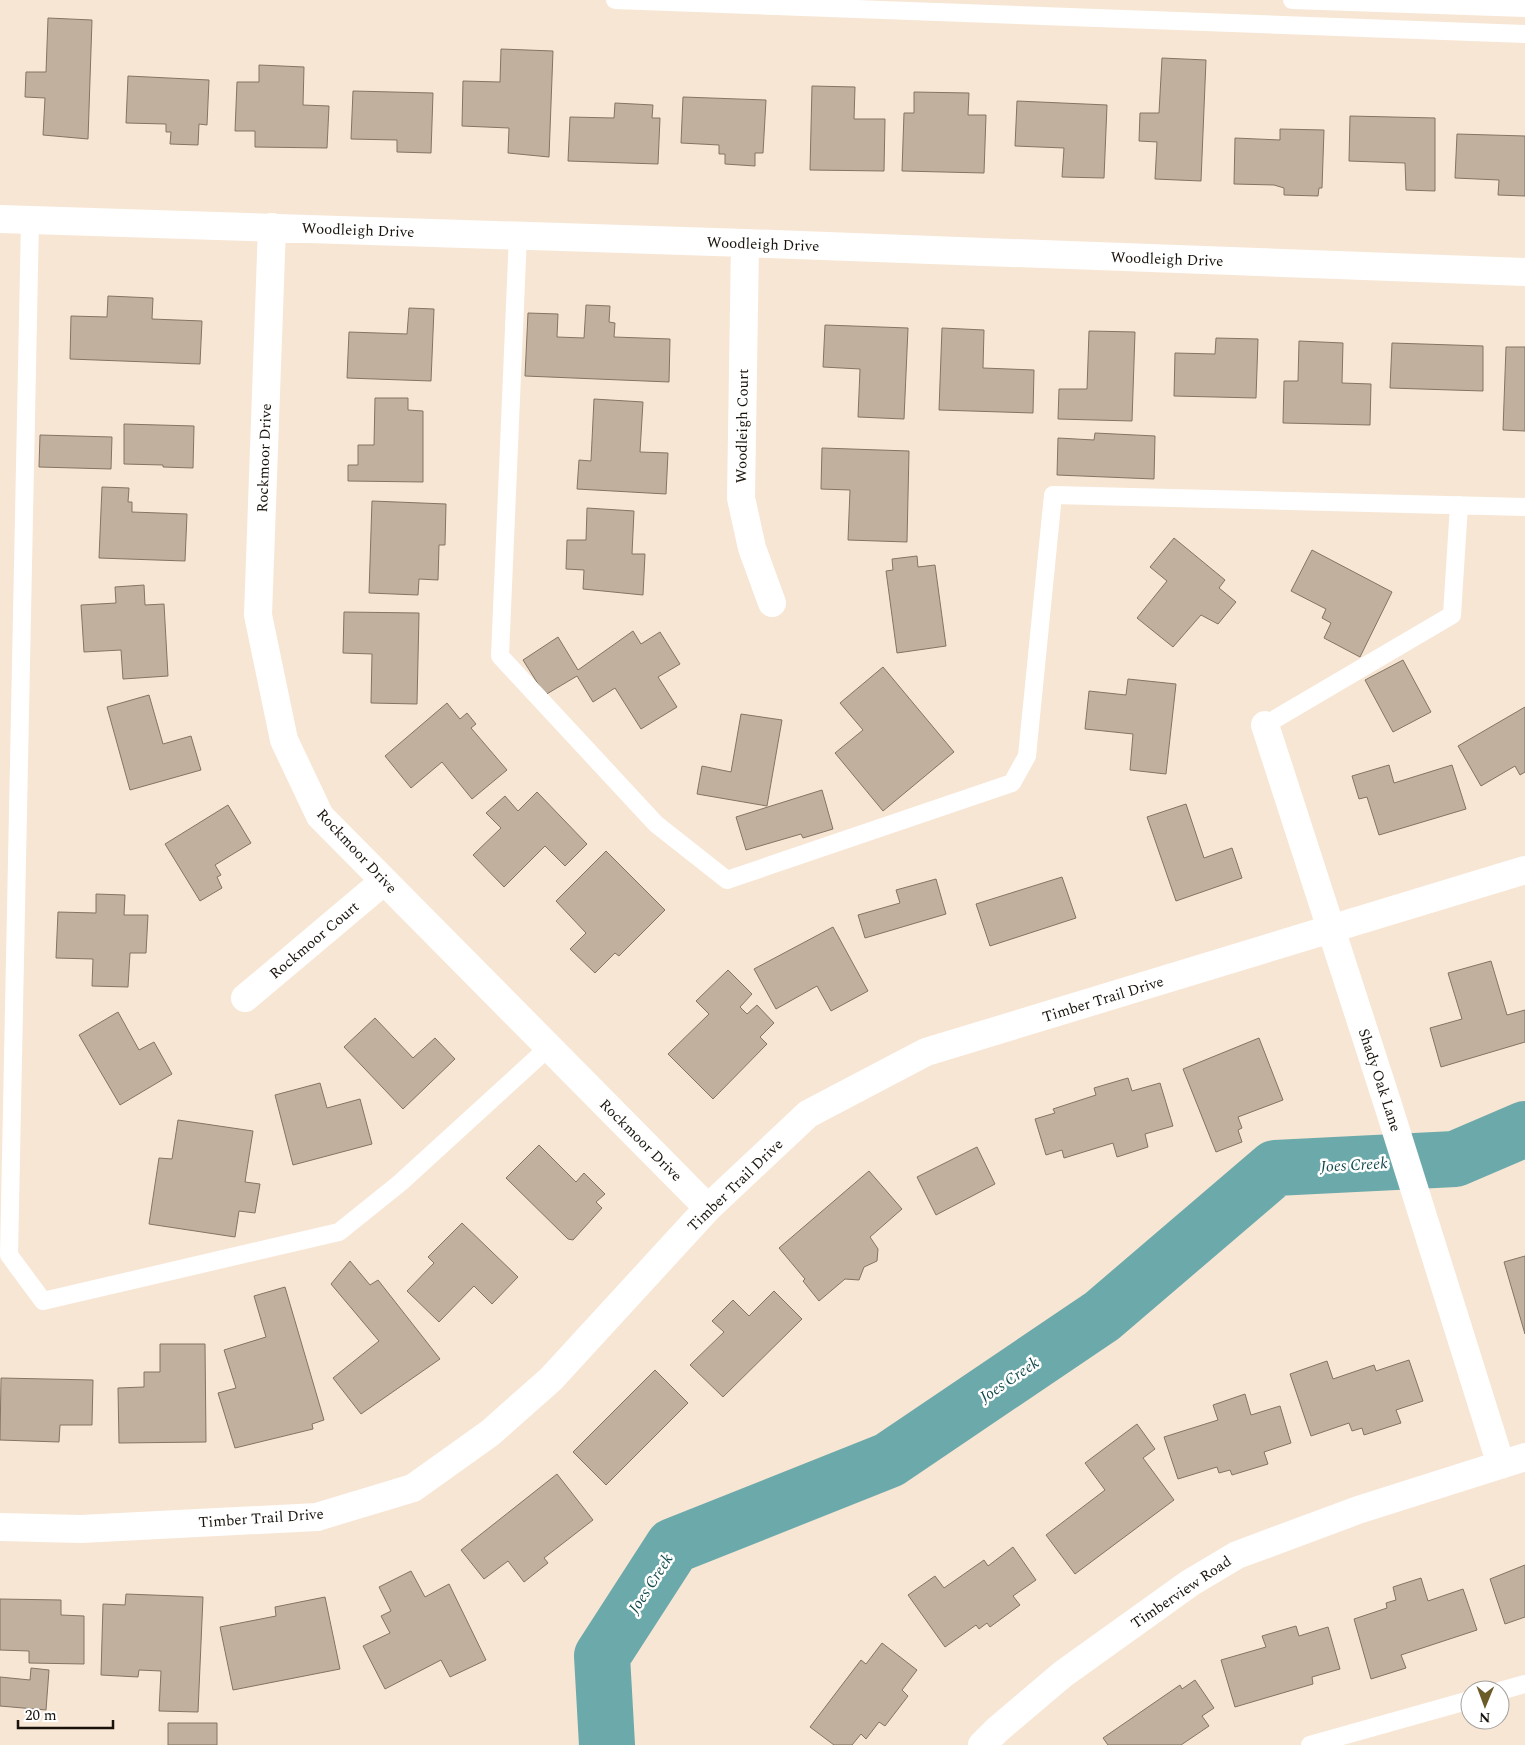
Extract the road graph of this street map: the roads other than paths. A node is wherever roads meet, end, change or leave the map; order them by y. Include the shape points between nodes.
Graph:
1 (615, 0) edge
2 (1292, 0) edge
3 (1525, 8) edge
4 (1525, 34) edge
5 (0, 218) edge
6 (30, 220) junction
7 (272, 227) junction
8 (518, 235) junction
9 (745, 243) junction
10 (1525, 272) edge
11 (1459, 505) junction
12 (1525, 507) edge
13 (772, 603) dead end
14 (1265, 725) joint
15 (1525, 870) edge
16 (384, 882) junction
17 (1331, 930) junction
18 (245, 998) dead end
19 (548, 1047) junction
20 (708, 1208) junction
21 (1513, 1461) edge
22 (0, 1528) edge
23 (1525, 1684) edge
24 (1510, 1688) edge
25 (1460, 1703) edge
26 (997, 1740) edge
27 (1310, 1745) edge

1 - 4 lane
2 - 3 lane
5 - 6 street, Woodleigh Drive
6 - 7 street, Woodleigh Drive
6 - 19 lane via 9,1255 44,1301 339,1232 400,1183
7 - 8 street, Woodleigh Drive
7 - 16 street, Rockmoor Drive via 258,615 284,740 292,757 320,816
8 - 9 street, Woodleigh Drive
8 - 11 lane via 500,656 656,824 727,880 1012,783 1027,756 1054,495
9 - 10 street, Woodleigh Drive
9 - 13 street, Woodleigh Court via 741,498 752,548
11 - 12 lane
11 - 14 lane via 1452,615
14 - 17 street, Shady Oak Lane
15 - 17 street, Timber Trail Drive
16 - 18 street, Rockmoor Court
16 - 19 street, Rockmoor Drive
17 - 20 street, Timber Trail Drive via 926,1052 808,1114
17 - 21 street, Shady Oak Lane via 1425,1223
19 - 20 street, Rockmoor Drive
20 - 22 street, Timber Trail Drive via 551,1379 490,1433 413,1488 317,1517 81,1529
21 - 26 street, Timberview Road via 1358,1510 1237,1555 1190,1583 1062,1674
23 - 24 lane
25 - 27 lane

